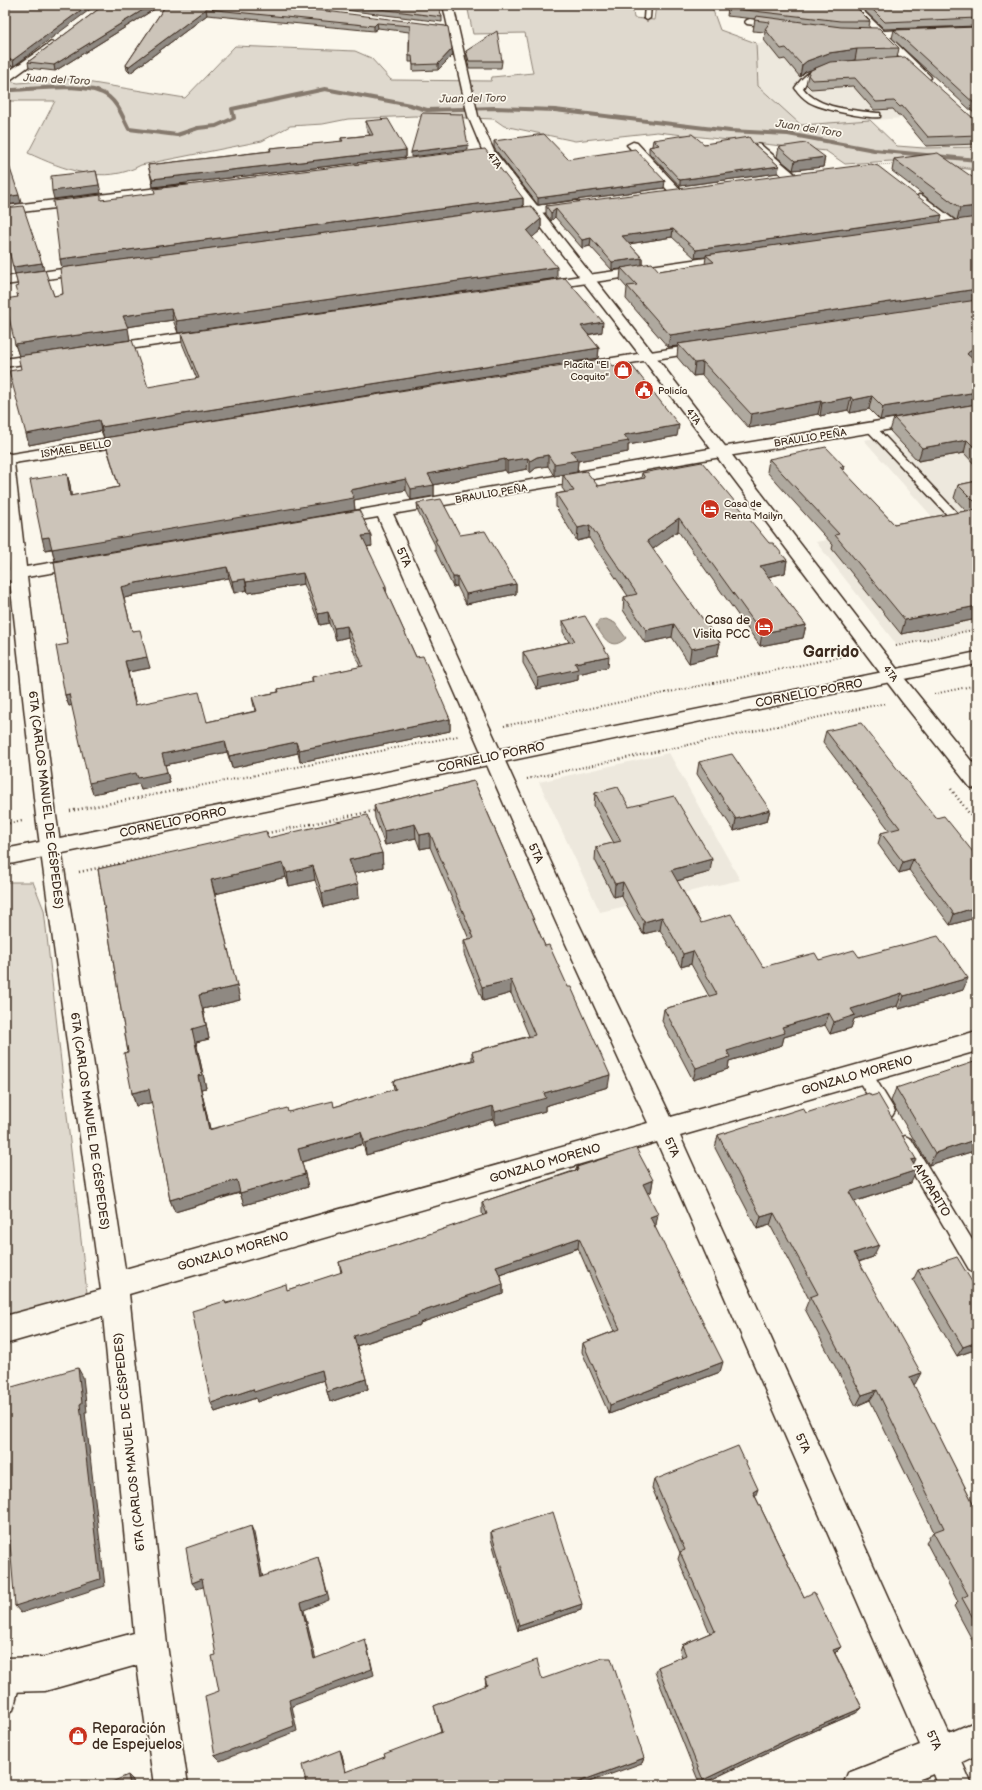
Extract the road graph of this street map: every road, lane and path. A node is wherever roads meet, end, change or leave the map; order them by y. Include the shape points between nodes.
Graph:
1 (320, 5) edge
2 (448, 5) edge
3 (648, 5) edge
4 (852, 5) edge
5 (315, 11) edge
6 (647, 18) dead end
7 (750, 22) edge
8 (794, 27) edge
9 (977, 30) edge
10 (846, 33) edge
11 (880, 34) junction
12 (62, 37) edge
13 (833, 67) edge
14 (6, 78) dead end
15 (931, 83) edge
16 (877, 115) edge
17 (633, 145) dead end
18 (757, 147) edge
19 (489, 152) junction
20 (474, 154) edge
21 (904, 163) edge
22 (875, 165) edge
23 (954, 166) edge
24 (977, 169) edge
25 (806, 175) edge
26 (791, 177) junction
27 (775, 179) edge
28 (196, 188) edge
29 (691, 190) edge
30 (676, 192) junction
31 (911, 193) edge
32 (661, 194) edge
33 (585, 204) edge
34 (5, 210) edge
35 (533, 210) junction
36 (502, 214) edge
37 (969, 224) edge
38 (954, 226) junction
39 (938, 228) edge
40 (744, 256) edge
41 (100, 268) edge
42 (588, 279) junction
43 (5, 281) edge
44 (526, 288) edge
45 (224, 332) edge
46 (720, 345) edge
47 (91, 350) edge
48 (60, 355) edge
49 (648, 356) junction
50 (5, 363) edge
51 (569, 369) edge
52 (977, 410) edge
53 (870, 428) junction
54 (146, 437) edge
55 (722, 452) junction
56 (5, 459) edge
57 (384, 512) junction
58 (958, 520) edge
59 (314, 524) edge
60 (104, 559) edge
61 (12, 575) edge
62 (977, 658) edge
63 (893, 676) junction
64 (494, 756) junction
65 (977, 782) edge
66 (52, 847) junction
67 (5, 857) edge
68 (977, 1041) edge
69 (863, 1073) junction
70 (664, 1129) junction
71 (977, 1265) edge
72 (114, 1292) junction
73 (5, 1330) edge
74 (151, 1645) junction
75 (7, 1684) edge
76 (977, 1738) edge
77 (941, 1754) junction
78 (171, 1785) edge
79 (860, 1785) edge
80 (955, 1785) edge

1 - 5 path
2 - 19 street, 4TA via 448,28 473,116
3 - 6 lane
4 - 11 street
7 - 8 street
9 - 11 street
10 - 11 street
11 - 15 street via 905,62
12 - 14 street
13 - 16 lane via 806,75 799,88 801,94 816,103 837,109
17 - 30 street
18 - 26 street
19 - 20 street
19 - 35 street, 4TA
21 - 22 path
23 - 24 path
25 - 26 street
26 - 27 street
28 - 34 street
29 - 30 street
30 - 32 street
31 - 38 street
33 - 35 street
35 - 36 street
35 - 42 street, 4TA
37 - 38 street
38 - 39 street
40 - 42 street
41 - 43 street
42 - 44 street
42 - 49 street, 4TA
45 - 47 street
46 - 49 street
48 - 50 street
49 - 51 street
49 - 55 street, 4TA
52 - 53 street, BRAULIO PEÑA
53 - 55 street, BRAULIO PEÑA
53 - 58 lane
54 - 56 street, ISMAEL BELLO
55 - 57 street, BRAULIO PEÑA
55 - 63 street, 4TA
56 - 61 street, 6TA (CARLOS MANUEL DE CÉSPEDES)
57 - 59 street, BRAULIO PEÑA
57 - 64 street, 5TA
60 - 61 street
61 - 66 street, 6TA (CARLOS MANUEL DE CÉSPEDES)
62 - 63 street, CORNELIO PORRO
63 - 64 street, CORNELIO PORRO
63 - 65 street, 4TA
64 - 66 street, CORNELIO PORRO
64 - 70 street, 5TA via 566,920
66 - 67 street, CORNELIO PORRO
66 - 72 street, 6TA (CARLOS MANUEL DE CÉSPEDES)
68 - 69 street, GONZALO MORENO
69 - 70 street, GONZALO MORENO
69 - 71 lane, AMPARITO
70 - 72 street, GONZALO MORENO
70 - 77 street, 5TA
72 - 73 street, GONZALO MORENO
72 - 74 street, 6TA (CARLOS MANUEL DE CÉSPEDES)
74 - 75 street
74 - 78 street, 6TA (CARLOS MANUEL DE CÉSPEDES)
76 - 77 street
77 - 79 street
77 - 80 street, 5TA

